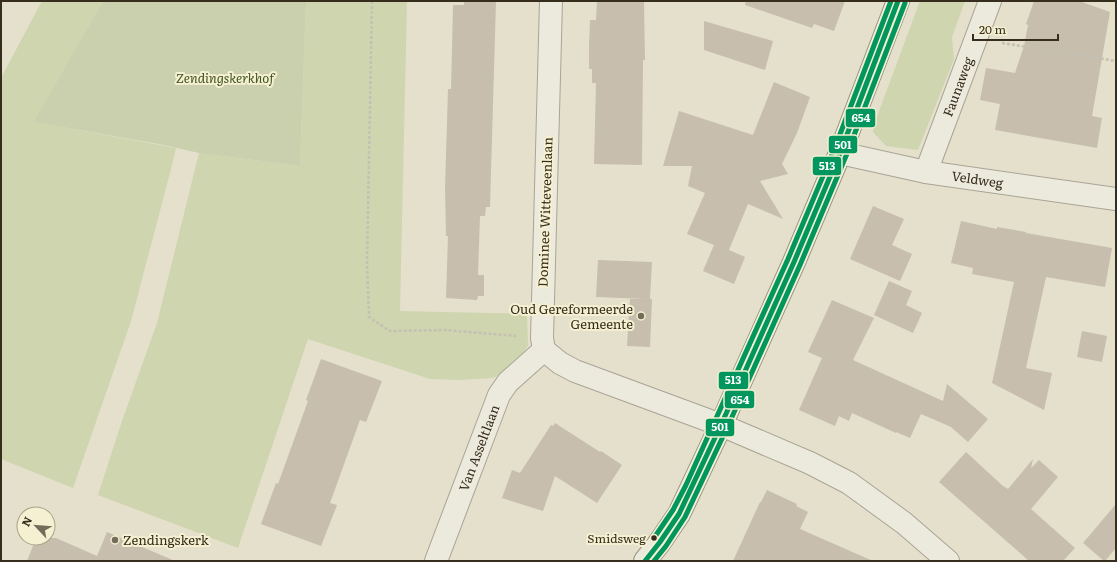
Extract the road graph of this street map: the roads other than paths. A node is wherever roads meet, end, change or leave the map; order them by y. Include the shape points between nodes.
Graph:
1 (551, 1) edge
2 (898, 1) edge
3 (990, 1) edge
4 (840, 153) junction
5 (926, 172) junction
6 (1116, 199) edge
7 (543, 344) junction
8 (721, 425) junction
9 (436, 561) edge
10 (645, 561) edge
11 (948, 561) edge

1 - 7 street, Dominee Witteveenlaan
2 - 4 street
3 - 5 street, Faunaweg
4 - 5 street, Veldweg
4 - 8 street
5 - 6 street, Veldweg
7 - 8 street via 560,363 575,371
7 - 9 street, Van Asseltlaan via 499,395
8 - 10 street via 679,514
8 - 11 street via 810,463 849,483 904,523

